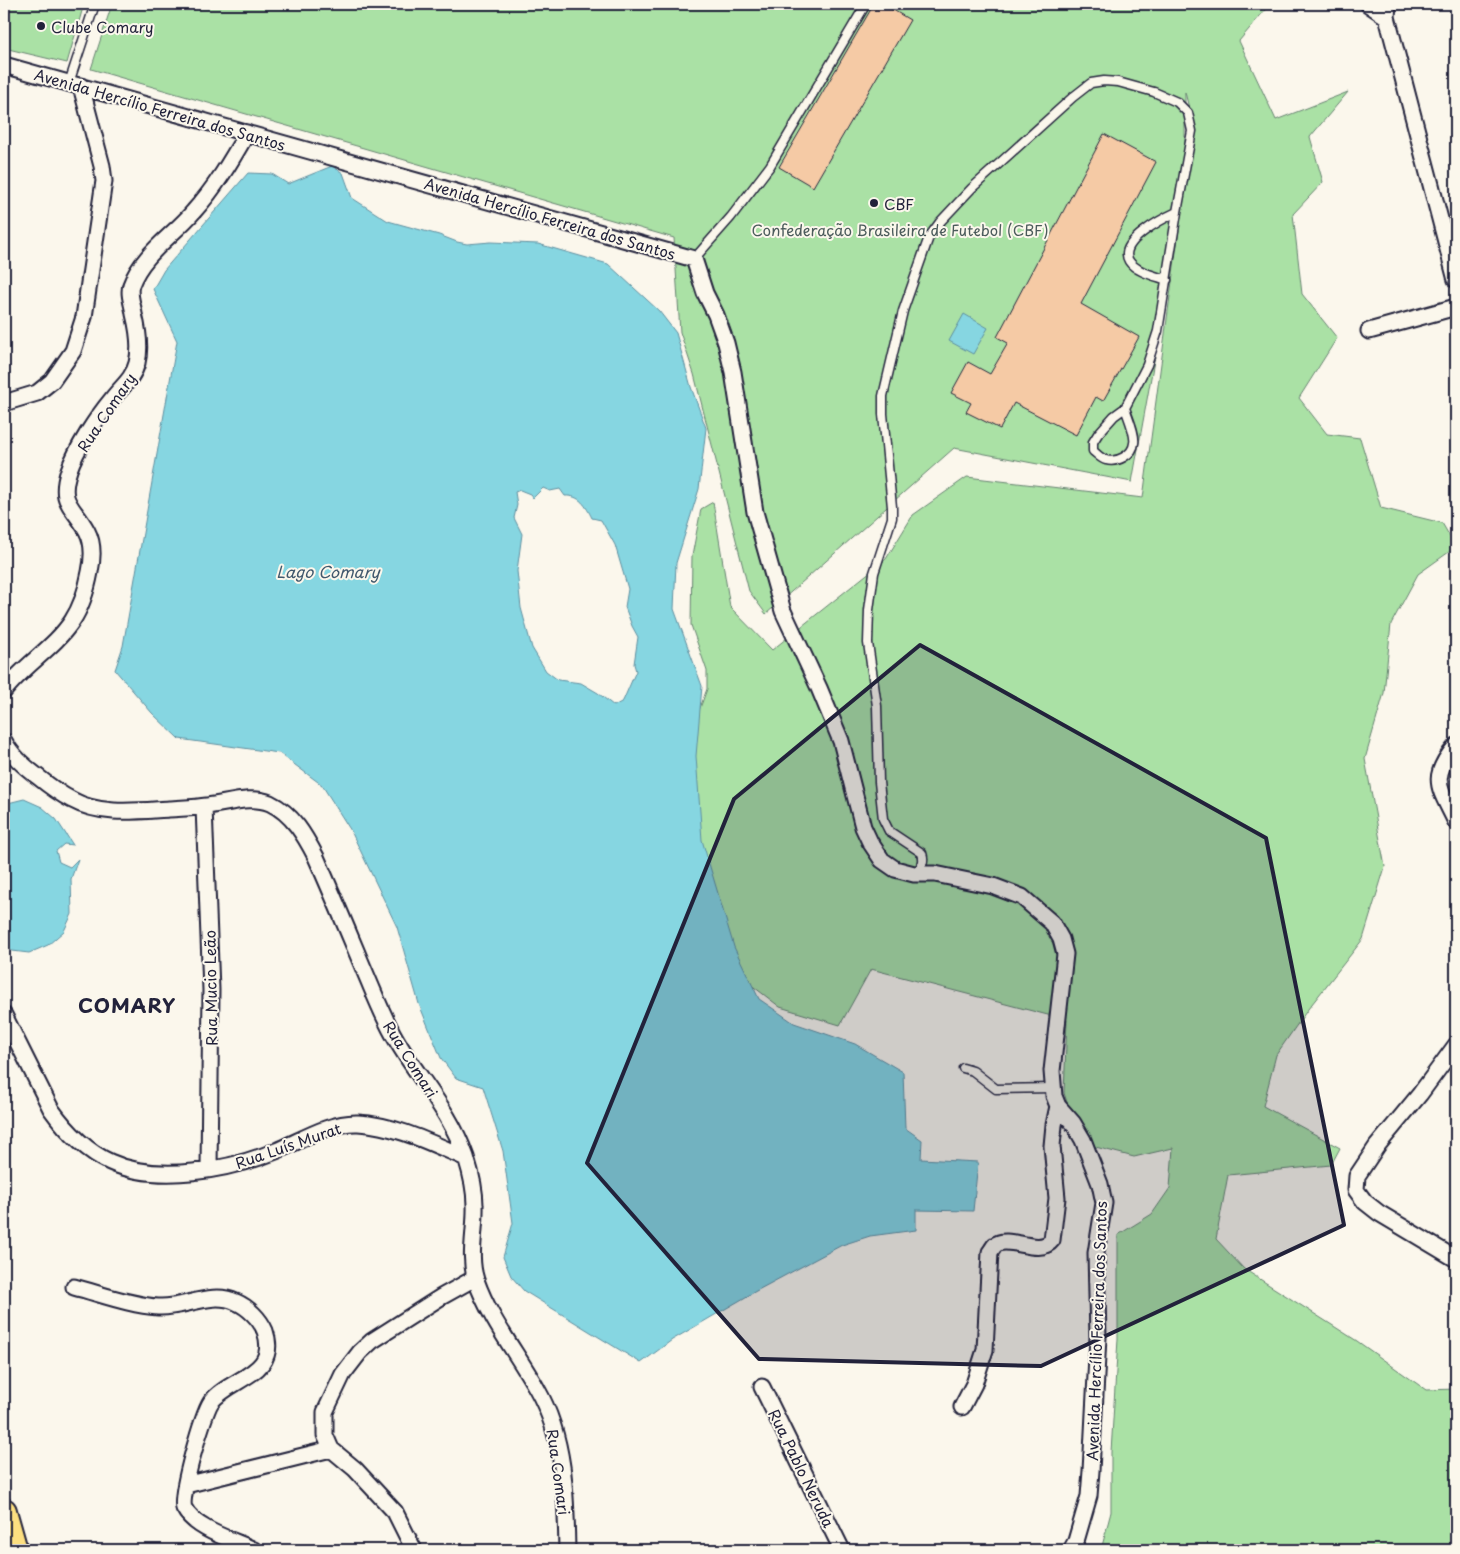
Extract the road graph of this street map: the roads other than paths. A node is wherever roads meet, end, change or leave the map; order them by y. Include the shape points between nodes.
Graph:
1 (94, 4) edge
2 (866, 4) edge
3 (1368, 4) edge
4 (1388, 11) edge
5 (4, 65) edge
6 (75, 85) junction
7 (247, 133) junction
8 (1177, 212) junction
9 (694, 259) junction
10 (1167, 280) junction
11 (1456, 280) edge
12 (1456, 307) edge
13 (1369, 332) dead end
14 (4, 403) edge
15 (1125, 408) junction
16 (4, 691) edge
17 (5, 746) edge
18 (1456, 746) edge
19 (204, 807) junction
20 (1456, 822) edge
21 (914, 874) junction
22 (4, 1015) edge
23 (1456, 1046) edge
24 (963, 1068) dead end
25 (1053, 1088) junction
26 (1058, 1106) junction
27 (466, 1158) junction
28 (209, 1169) junction
29 (1456, 1259) edge
30 (475, 1278) junction
31 (74, 1287) dead end
32 (762, 1387) dead end
33 (962, 1407) dead end
34 (331, 1449) junction
35 (186, 1484) junction
36 (4, 1511) edge
37 (15, 1550) edge
38 (254, 1550) edge
39 (414, 1550) edge
40 (567, 1550) edge
41 (842, 1550) edge
42 (1071, 1550) edge

1 - 6 lane
2 - 9 lane via 770,166 731,218
3 - 4 street
4 - 11 street
5 - 6 street, Avenida Hercílio Ferreira dos Santos
6 - 7 street, Avenida Hercílio Ferreira dos Santos
6 - 14 street via 104,181 84,317 73,351 52,381 37,393
7 - 9 street, Avenida Hercílio Ferreira dos Santos
7 - 16 street, Rua Comary via 211,192 135,274 130,288 140,350 137,364 127,384 112,398 91,430 66,483 66,501 92,542 93,557 80,608 63,634 23,668
8 - 10 lane
8 - 10 lane via 1150,226 1128,248 1127,254 1130,262 1138,268
8 - 21 lane via 1192,131 1188,113 1177,102 1154,92 1104,81 1091,84 1073,97 972,188 929,237 903,311 883,396 892,518 874,573 868,643 877,706 883,819 889,831 922,853 922,867
9 - 21 street, Avenida Hercílio Ferreira dos Santos via 726,344 755,512 783,611 842,741 863,827 870,842 882,860 895,869
10 - 15 lane via 1150,356
12 - 13 street
15 - 15 lane via 1105,425 1093,442 1094,451 1105,460 1115,460 1133,449 1135,442
17 - 19 street, Rua Comari via 41,779 85,806 132,812
18 - 20 street via 1438,776 1441,792
19 - 27 street, Rua Comari via 258,800 270,803 295,822 316,857 392,1034 446,1114
19 - 28 street, Rua Mucio Leão via 211,990
21 - 25 street, Avenida Hercílio Ferreira dos Santos via 935,874 993,886 1022,897 1052,923 1065,954 1052,1071
22 - 28 street, Rua Luís Murat via 51,1109 89,1149 111,1162 140,1171 166,1173
23 - 29 street via 1377,1146 1357,1176 1356,1190 1378,1213
24 - 25 lane via 973,1071 996,1089
25 - 26 street, Avenida Hercílio Ferreira dos Santos
26 - 33 street via 1052,1146 1057,1198 1052,1240 1039,1247 1002,1243 995,1245 990,1252 986,1350
26 - 42 street, Avenida Hercílio Ferreira dos Santos via 1083,1140 1104,1203 1096,1253 1098,1337 1090,1488
27 - 28 street, Rua Luís Murat via 399,1131 358,1123 338,1126 255,1159
27 - 30 street, Rua Comari via 476,1206 472,1250
30 - 34 street via 407,1318 360,1352 343,1374 325,1412 325,1435
30 - 40 street, Rua Comari via 486,1304 550,1414 558,1440 564,1487
31 - 35 street via 161,1308 226,1298 243,1305 264,1328 268,1350 262,1364 211,1402
32 - 41 street, Rua Pablo Neruda
34 - 35 street
34 - 39 street via 355,1469 394,1512
35 - 38 street via 183,1506 193,1519 211,1531
36 - 37 main road

